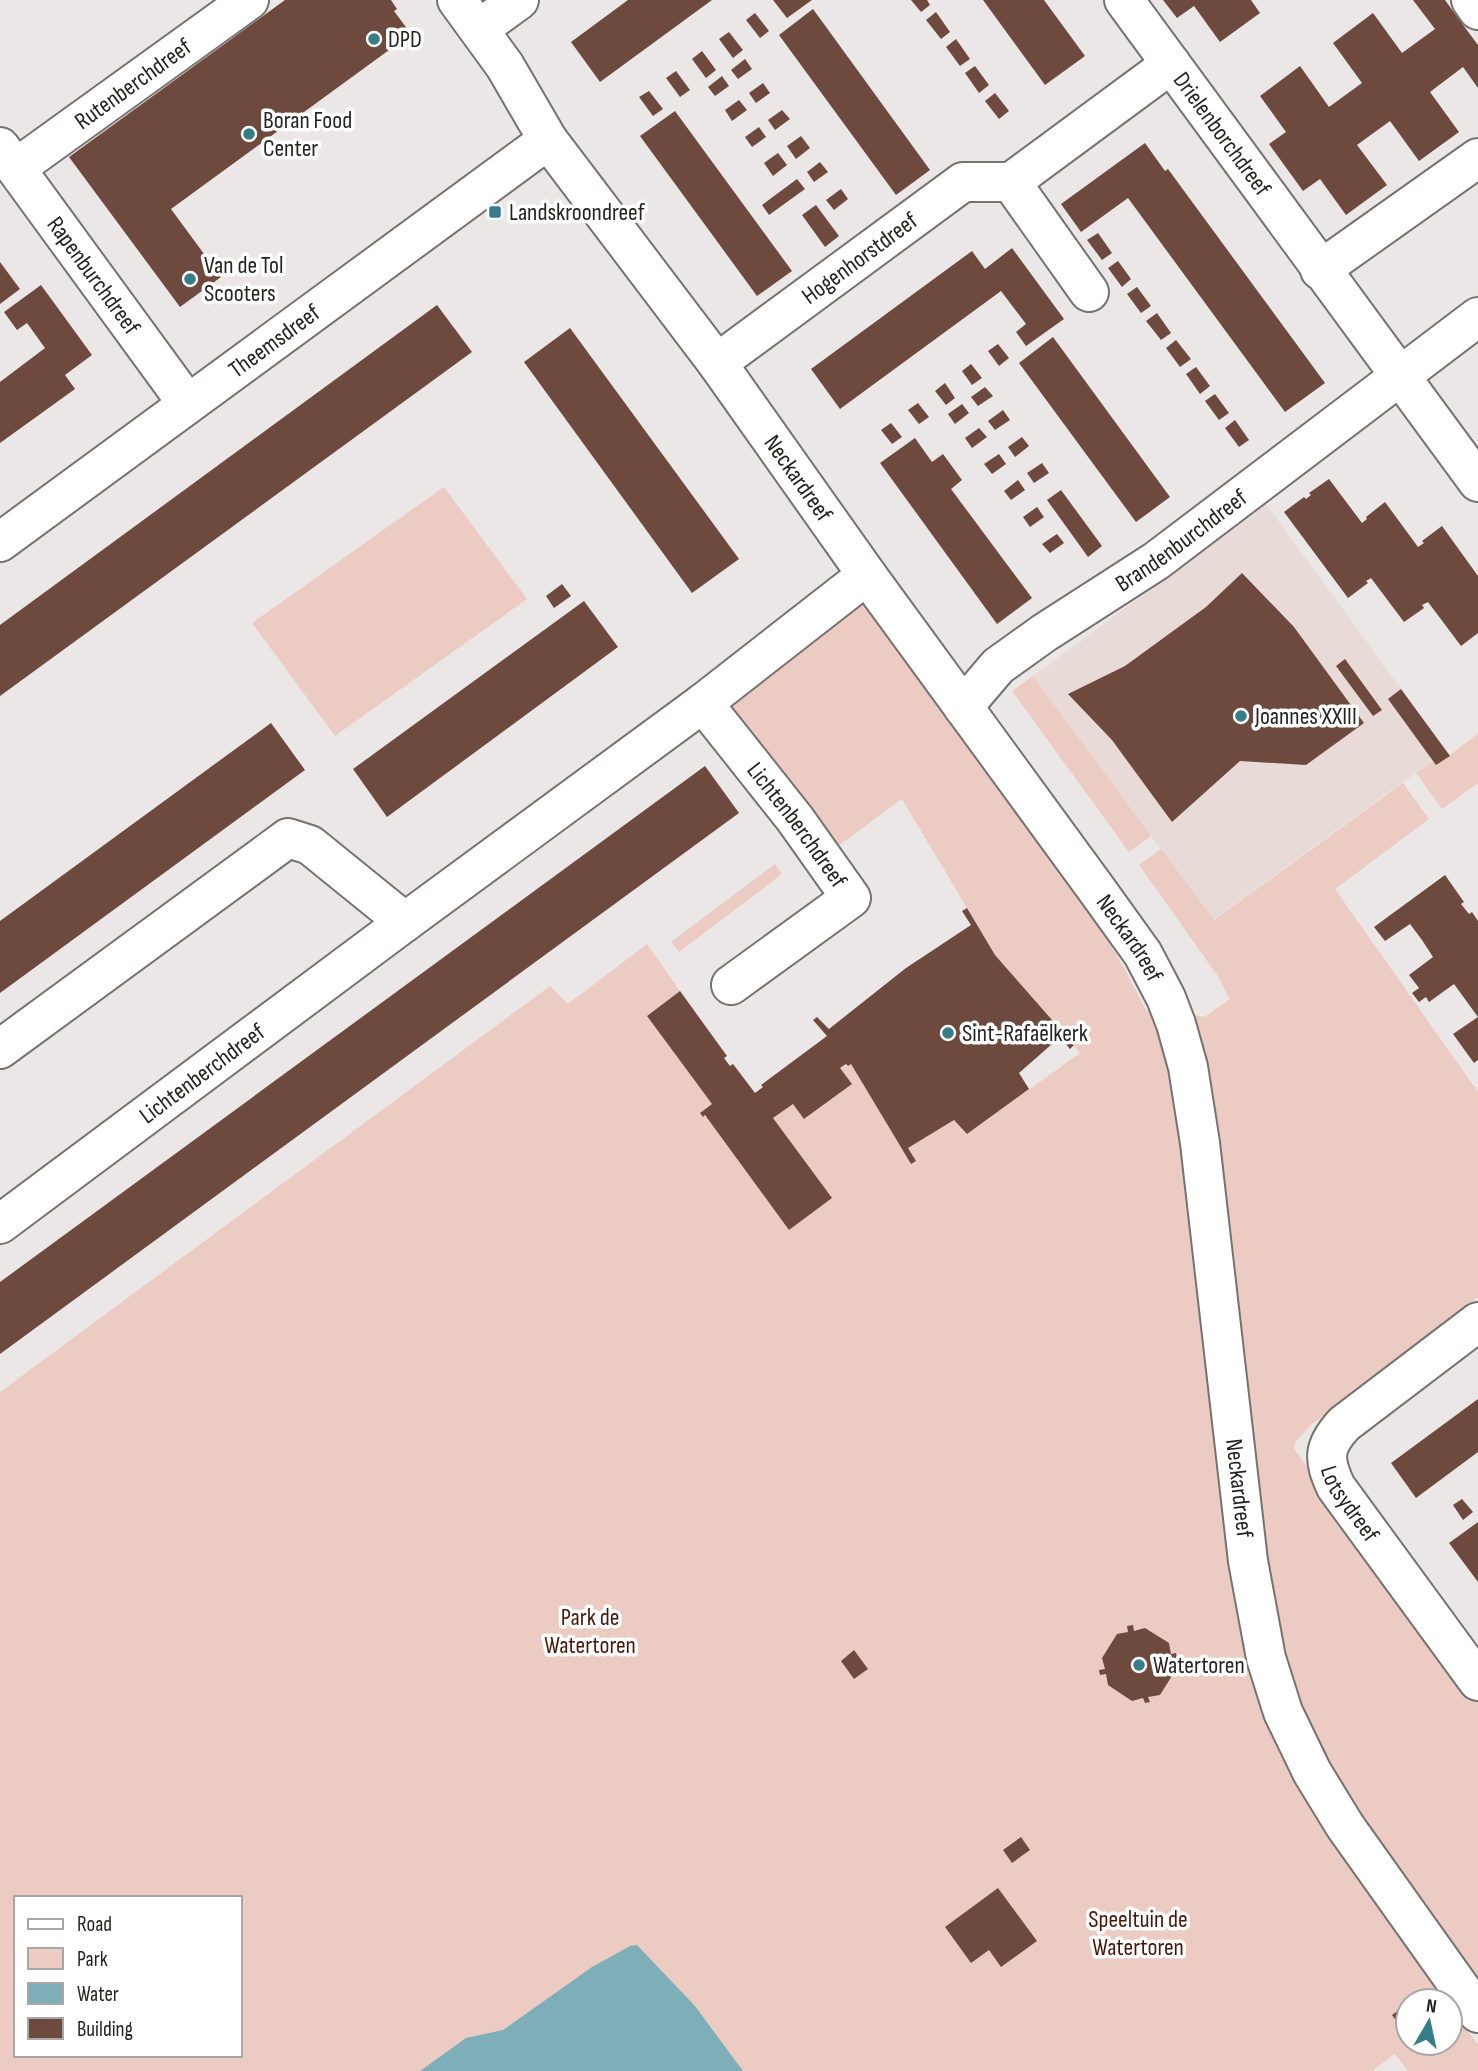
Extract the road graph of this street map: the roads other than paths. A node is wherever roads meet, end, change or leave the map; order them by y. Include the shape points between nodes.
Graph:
1 (249, 0) edge
2 (519, 0) edge
3 (1124, 0) edge
4 (1471, 0) edge
5 (1478, 10) edge
6 (468, 14) edge
7 (1171, 64) junction
8 (548, 140) junction
9 (8, 157) edge
10 (1478, 158) edge
11 (1011, 182) junction
12 (1320, 270) junction
13 (1089, 292) dead end
14 (1478, 317) edge
15 (717, 363) junction
16 (1402, 376) junction
17 (187, 403) junction
18 (1478, 482) edge
19 (0, 542) edge
20 (867, 575) junction
21 (703, 703) junction
22 (963, 706) junction
23 (404, 922) junction
24 (731, 985) dead end
25 (0, 1049) edge
26 (0, 1224) edge
27 (1478, 1322) edge
28 (1478, 1681) edge
29 (1478, 2013) edge

1 - 9 street, Rutenberchdreef
2 - 6 street
3 - 7 street, Drielenborchdreef
4 - 5 street
6 - 8 street, Neckardreef
7 - 11 street
7 - 12 street, Drielenborchdreef
8 - 15 street, Neckardreef
8 - 17 street, Theemsdreef
9 - 17 street, Rapenburchdreef
10 - 12 street
11 - 13 street
11 - 15 street, Hogenhorstdreef via 963,182
12 - 16 street, Drielenborchdreef
14 - 16 street, Brandenburchdreef
15 - 20 street, Neckardreef
16 - 18 street
16 - 22 street, Brandenburchdreef via 1156,561 998,666
17 - 19 street, Theemsdreef
20 - 21 street, Lichtenberchdreef
20 - 22 street, Neckardreef
21 - 23 street, Lichtenberchdreef
21 - 24 street, Lichtenberchdreef via 851,898
22 - 29 street, Neckardreef via 1143,954 1172,1010 1188,1067 1200,1143 1248,1561 1266,1658 1283,1712 1318,1783
23 - 25 street via 310,845 288,838
23 - 26 street, Lichtenberchdreef
27 - 28 street, Lotsydreef via 1344,1424 1326,1452 1336,1487

